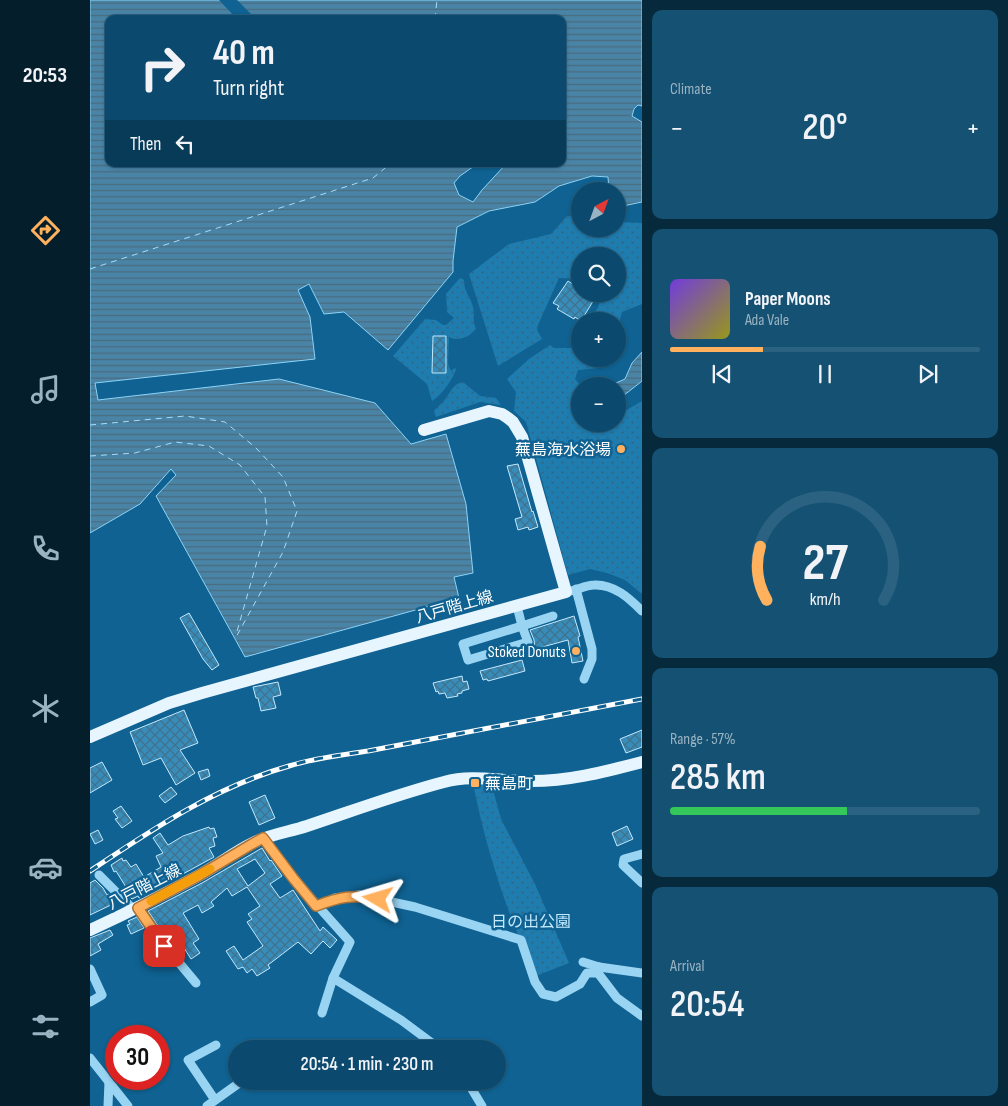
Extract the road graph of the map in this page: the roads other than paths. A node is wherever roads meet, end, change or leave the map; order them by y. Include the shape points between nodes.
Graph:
1 (424, 430) dead end
2 (571, 591) junction
3 (517, 606) junction
4 (642, 611) edge
5 (553, 616) dead end
6 (522, 626) junction
7 (584, 679) dead end
8 (90, 737) edge
9 (642, 762) edge
10 (263, 838) junction
11 (642, 854) edge
12 (100, 874) dead end
13 (642, 883) edge
14 (316, 906) junction
15 (136, 909) junction
16 (90, 930) edge
17 (583, 962) dead end
18 (90, 969) edge
19 (599, 970) junction
20 (642, 973) edge
21 (333, 978) junction
22 (196, 983) dead end
23 (90, 1002) edge
24 (322, 1013) dead end
25 (642, 1016) edge
26 (428, 1040) edge
27 (216, 1045) dead end
28 (90, 1058) edge
29 (105, 1077) edge
30 (109, 1090) edge
31 (115, 1090) edge
32 (229, 1090) edge
33 (472, 1090) edge
34 (211, 1103) edge
35 (108, 1106) edge
36 (128, 1106) edge
37 (482, 1106) edge

1 - 2 main road via 489,411 502,414 513,422 522,436
2 - 3 main road, 八戸階上線
2 - 4 street via 594,585 611,588 621,592
2 - 7 street via 592,649 592,659
3 - 6 street
3 - 8 main road, 八戸階上線 via 193,696
5 - 6 street
6 - 6 street via 528,642 468,660 463,644
9 - 10 main road, 八戸階上線 via 568,778 526,781 463,778 445,781
10 - 14 street
10 - 15 main road, 八戸階上線
11 - 13 street via 624,858 623,865
12 - 15 street
14 - 19 street via 335,898 359,895 415,907 521,940 535,982 543,994 556,996 580,984 587,973
14 - 21 street via 350,942
15 - 16 main road, 八戸階上線
15 - 22 street
17 - 19 street
18 - 23 street via 102,995
19 - 20 street
19 - 25 street via 617,998
21 - 24 street
21 - 26 street
27 - 34 street via 188,1060
28 - 29 street
30 - 35 street
31 - 36 street
32 - 34 street
33 - 37 street

